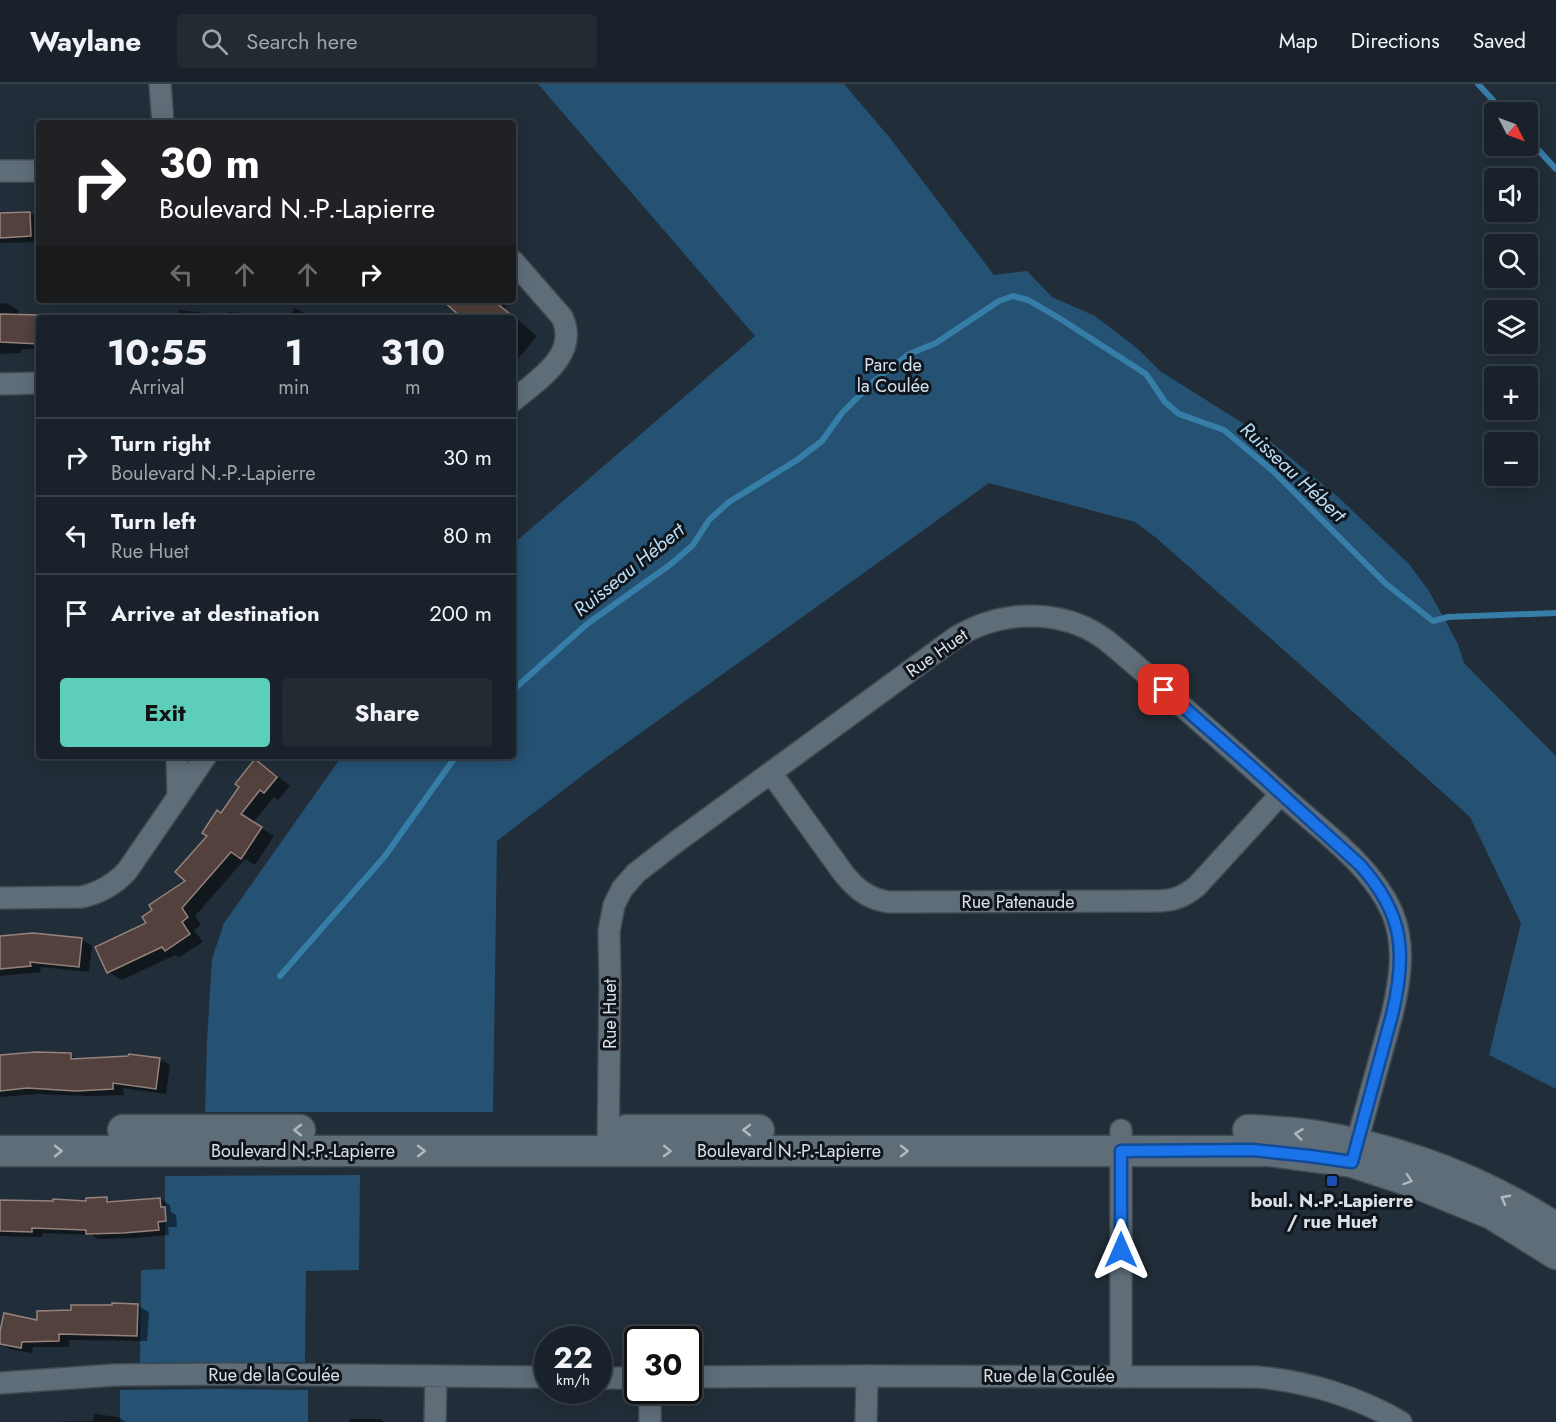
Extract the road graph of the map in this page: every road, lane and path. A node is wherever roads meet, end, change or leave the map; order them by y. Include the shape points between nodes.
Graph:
1 (160, 84) edge
2 (163, 120) edge
3 (0, 171) edge
4 (36, 171) edge
5 (516, 264) edge
6 (36, 383) edge
7 (0, 384) edge
8 (516, 398) edge
9 (177, 759) edge
10 (204, 759) edge
11 (771, 773) junction
12 (1281, 794) junction
13 (178, 797) junction
14 (0, 898) edge
15 (0, 1130) edge
16 (609, 1140) junction
17 (1121, 1140) junction
18 (0, 1151) edge
19 (1354, 1153) junction
20 (1556, 1228) edge
21 (1556, 1254) edge
22 (436, 1376) junction
23 (867, 1376) junction
24 (534, 1377) edge
25 (702, 1377) edge
26 (1121, 1377) junction
27 (0, 1383) edge
28 (650, 1404) edge
29 (435, 1422) edge
30 (650, 1422) edge
31 (866, 1422) edge
32 (1401, 1422) edge

1 - 2 street
3 - 4 street
5 - 8 street via 562,317 566,335 564,351 556,363
6 - 7 street
9 - 13 street
10 - 13 street
11 - 12 street, Rue Patenaude via 855,887 889,902 1176,899 1197,886
11 - 12 street, Rue Huet via 965,631 984,623 1036,616 1083,626 1106,640
11 - 16 street, Rue Huet via 636,873 617,897 609,931
12 - 19 street, Rue Huet via 1373,879 1393,915 1400,940 1397,993
13 - 14 street via 127,871 110,886 81,897
16 -> 15 street, Boulevard N.-P.-Lapierre
16 - 17 street, Boulevard N.-P.-Lapierre
18 -> 16 street, Boulevard N.-P.-Lapierre
17 - 19 street, Boulevard N.-P.-Lapierre via 1310,1156
17 - 26 street
20 -> 19 street, Boulevard N.-P.-Lapierre via 1482,1186 1401,1155
19 -> 21 street, Boulevard N.-P.-Lapierre via 1485,1211
22 - 24 street, Rue de la Coulée
22 - 27 street, Rue de la Coulée via 115,1375
22 - 29 street
23 - 25 street, Rue de la Coulée
23 - 26 street, Rue de la Coulée
23 - 31 street
26 - 32 street, Rue de la Coulée via 1294,1381 1351,1399
28 - 30 street

